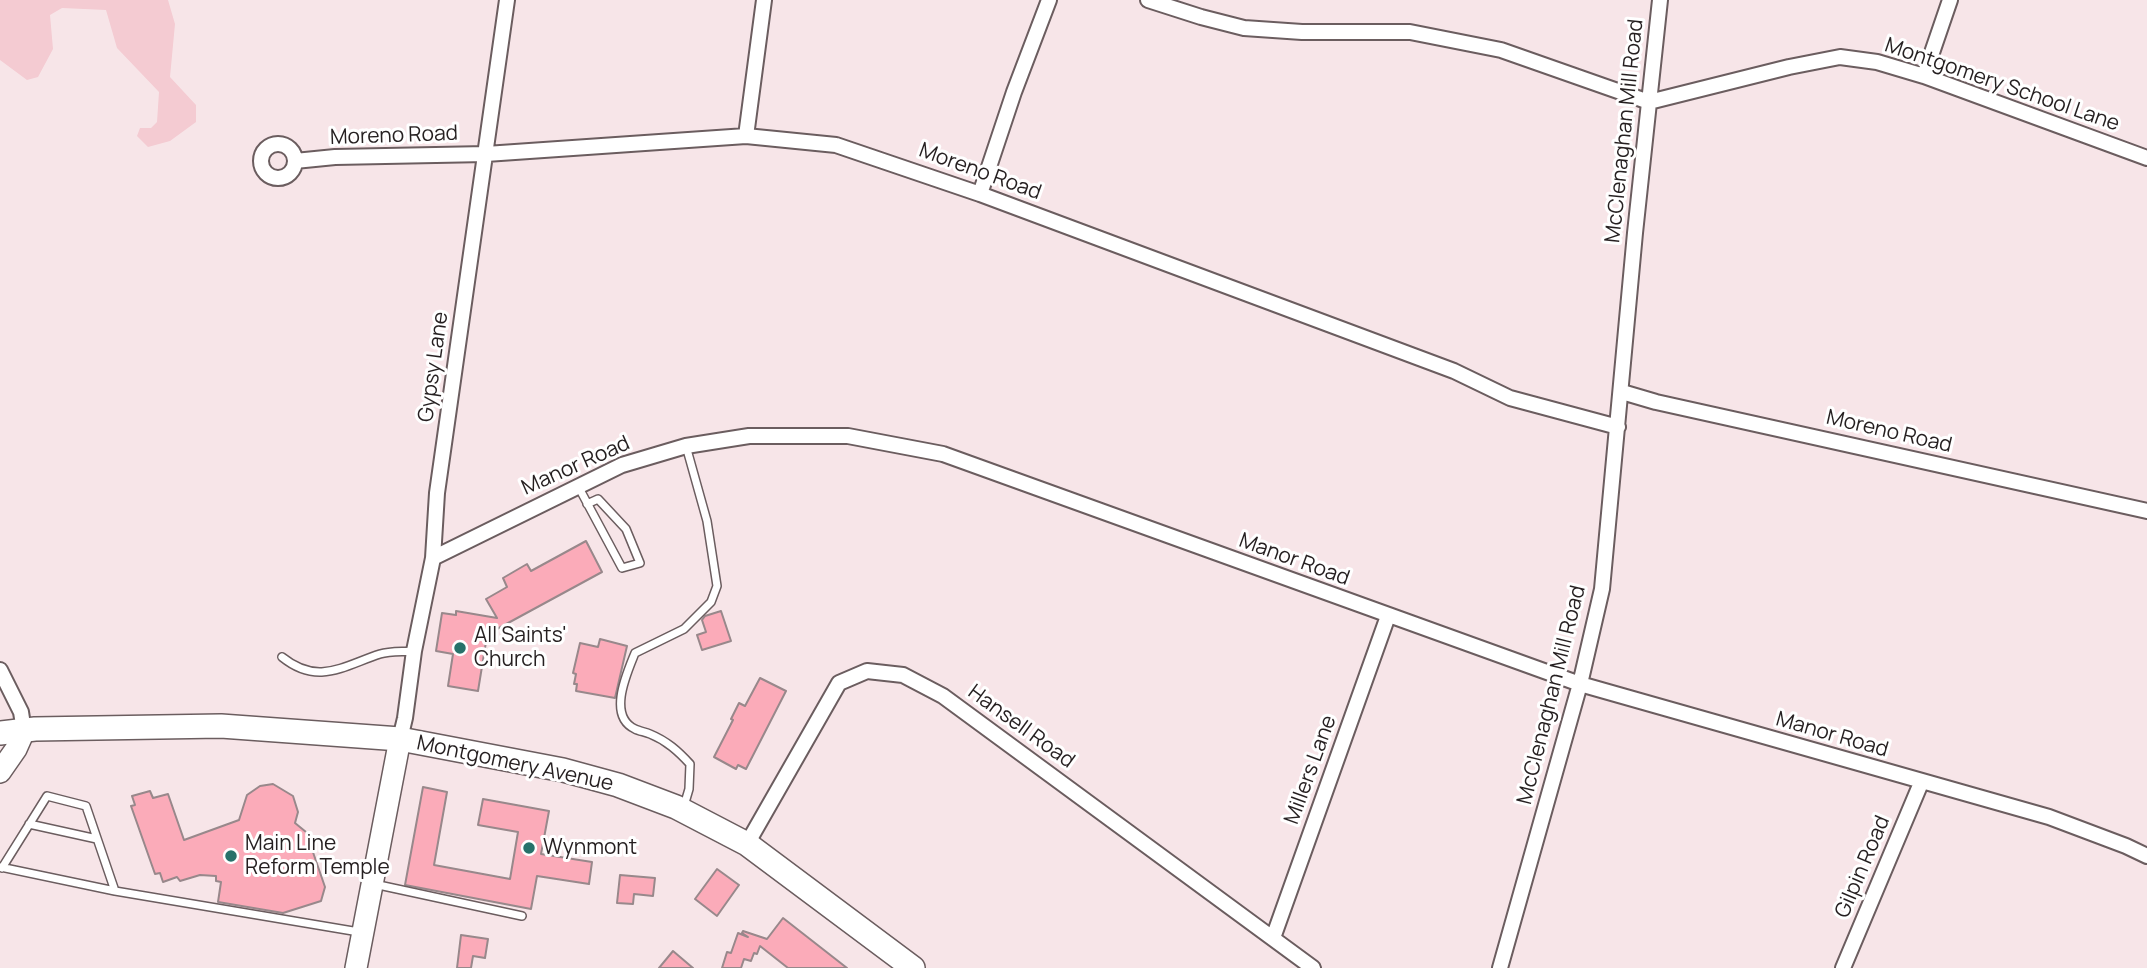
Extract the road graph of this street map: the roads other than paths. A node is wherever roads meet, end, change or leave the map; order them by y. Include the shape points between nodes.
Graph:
1 (507, 0) edge
2 (764, 0) edge
3 (1049, 0) edge
4 (1148, 0) edge
5 (1660, 0) edge
6 (1950, 0) edge
7 (1924, 76) junction
8 (1649, 102) junction
9 (746, 135) junction
10 (486, 155) junction
11 (2147, 158) edge
12 (295, 161) dead end
13 (980, 194) junction
14 (1622, 392) junction
15 (1618, 427) junction
16 (686, 446) junction
17 (578, 486) junction
18 (587, 504) junction
19 (2147, 512) edge
20 (433, 558) junction
21 (1388, 617) junction
22 (414, 651) junction
23 (282, 657) dead end
24 (0, 670) edge
25 (1580, 684) junction
26 (24, 731) junction
27 (0, 733) edge
28 (400, 739) junction
29 (0, 772) edge
30 (1922, 783) junction
31 (683, 810) junction
32 (29, 824) junction
33 (97, 839) junction
34 (747, 844) junction
35 (2147, 856) edge
36 (1, 867) edge
37 (373, 884) junction
38 (115, 891) junction
39 (522, 916) dead end
40 (363, 933) junction
41 (1273, 937) junction
42 (356, 968) edge
43 (913, 968) edge
44 (1313, 968) edge
45 (1500, 968) edge
46 (1843, 968) edge

1 - 10 street, Gypsy Lane
2 - 9 street
3 - 13 street
4 - 8 street via 1244,28 1302,33 1410,32 1501,50
5 - 8 street, McClenaghan Mill Road
6 - 7 street
7 - 8 street, Montgomery School Lane via 1840,57
7 - 11 street, Montgomery School Lane
8 - 14 street, McClenaghan Mill Road
9 - 10 street, Moreno Road
9 - 13 street, Moreno Road via 836,145
10 - 12 street, Moreno Road
10 - 20 street, Gypsy Lane via 437,493
13 - 15 street, Moreno Road via 1454,371 1510,398
14 - 15 street, McClenaghan Mill Road
14 - 19 street, Moreno Road
15 - 25 street, McClenaghan Mill Road via 1602,589
16 - 17 street, Manor Road via 622,465
16 - 21 street, Manor Road via 749,436 848,436 943,454
16 - 31 lane via 717,586 711,602 684,629 635,653 623,684 621,713 632,728 676,749 690,764
17 - 18 lane
17 - 20 street, Manor Road
18 - 18 lane via 622,568 640,563 626,529 598,499
20 - 22 street, Gypsy Lane
21 - 25 street, Manor Road
21 - 41 street, Millers Lane
22 - 23 lane via 383,653 326,673 296,668
22 - 28 street, Gypsy Lane
24 - 26 street via 21,712
25 - 30 street, Manor Road
25 - 45 street, McClenaghan Mill Road
26 - 27 main road, Montgomery Avenue
26 - 28 main road, Montgomery Avenue via 221,726
26 - 29 street
28 - 31 main road, Montgomery Avenue via 563,770
28 - 37 street
30 - 35 street, Manor Road via 2049,817
30 - 46 street, Gilpin Road
31 - 34 main road, Montgomery Avenue
32 - 33 lane
32 - 33 lane via 47,796 86,806
32 - 36 lane
33 - 38 lane
34 - 41 street, Hansell Road via 839,683 867,671 903,676 943,696
34 - 43 main road, Montgomery Avenue
36 - 38 lane
37 - 39 lane
37 - 40 street
38 - 40 lane
40 - 42 street
41 - 44 street, Hansell Road

